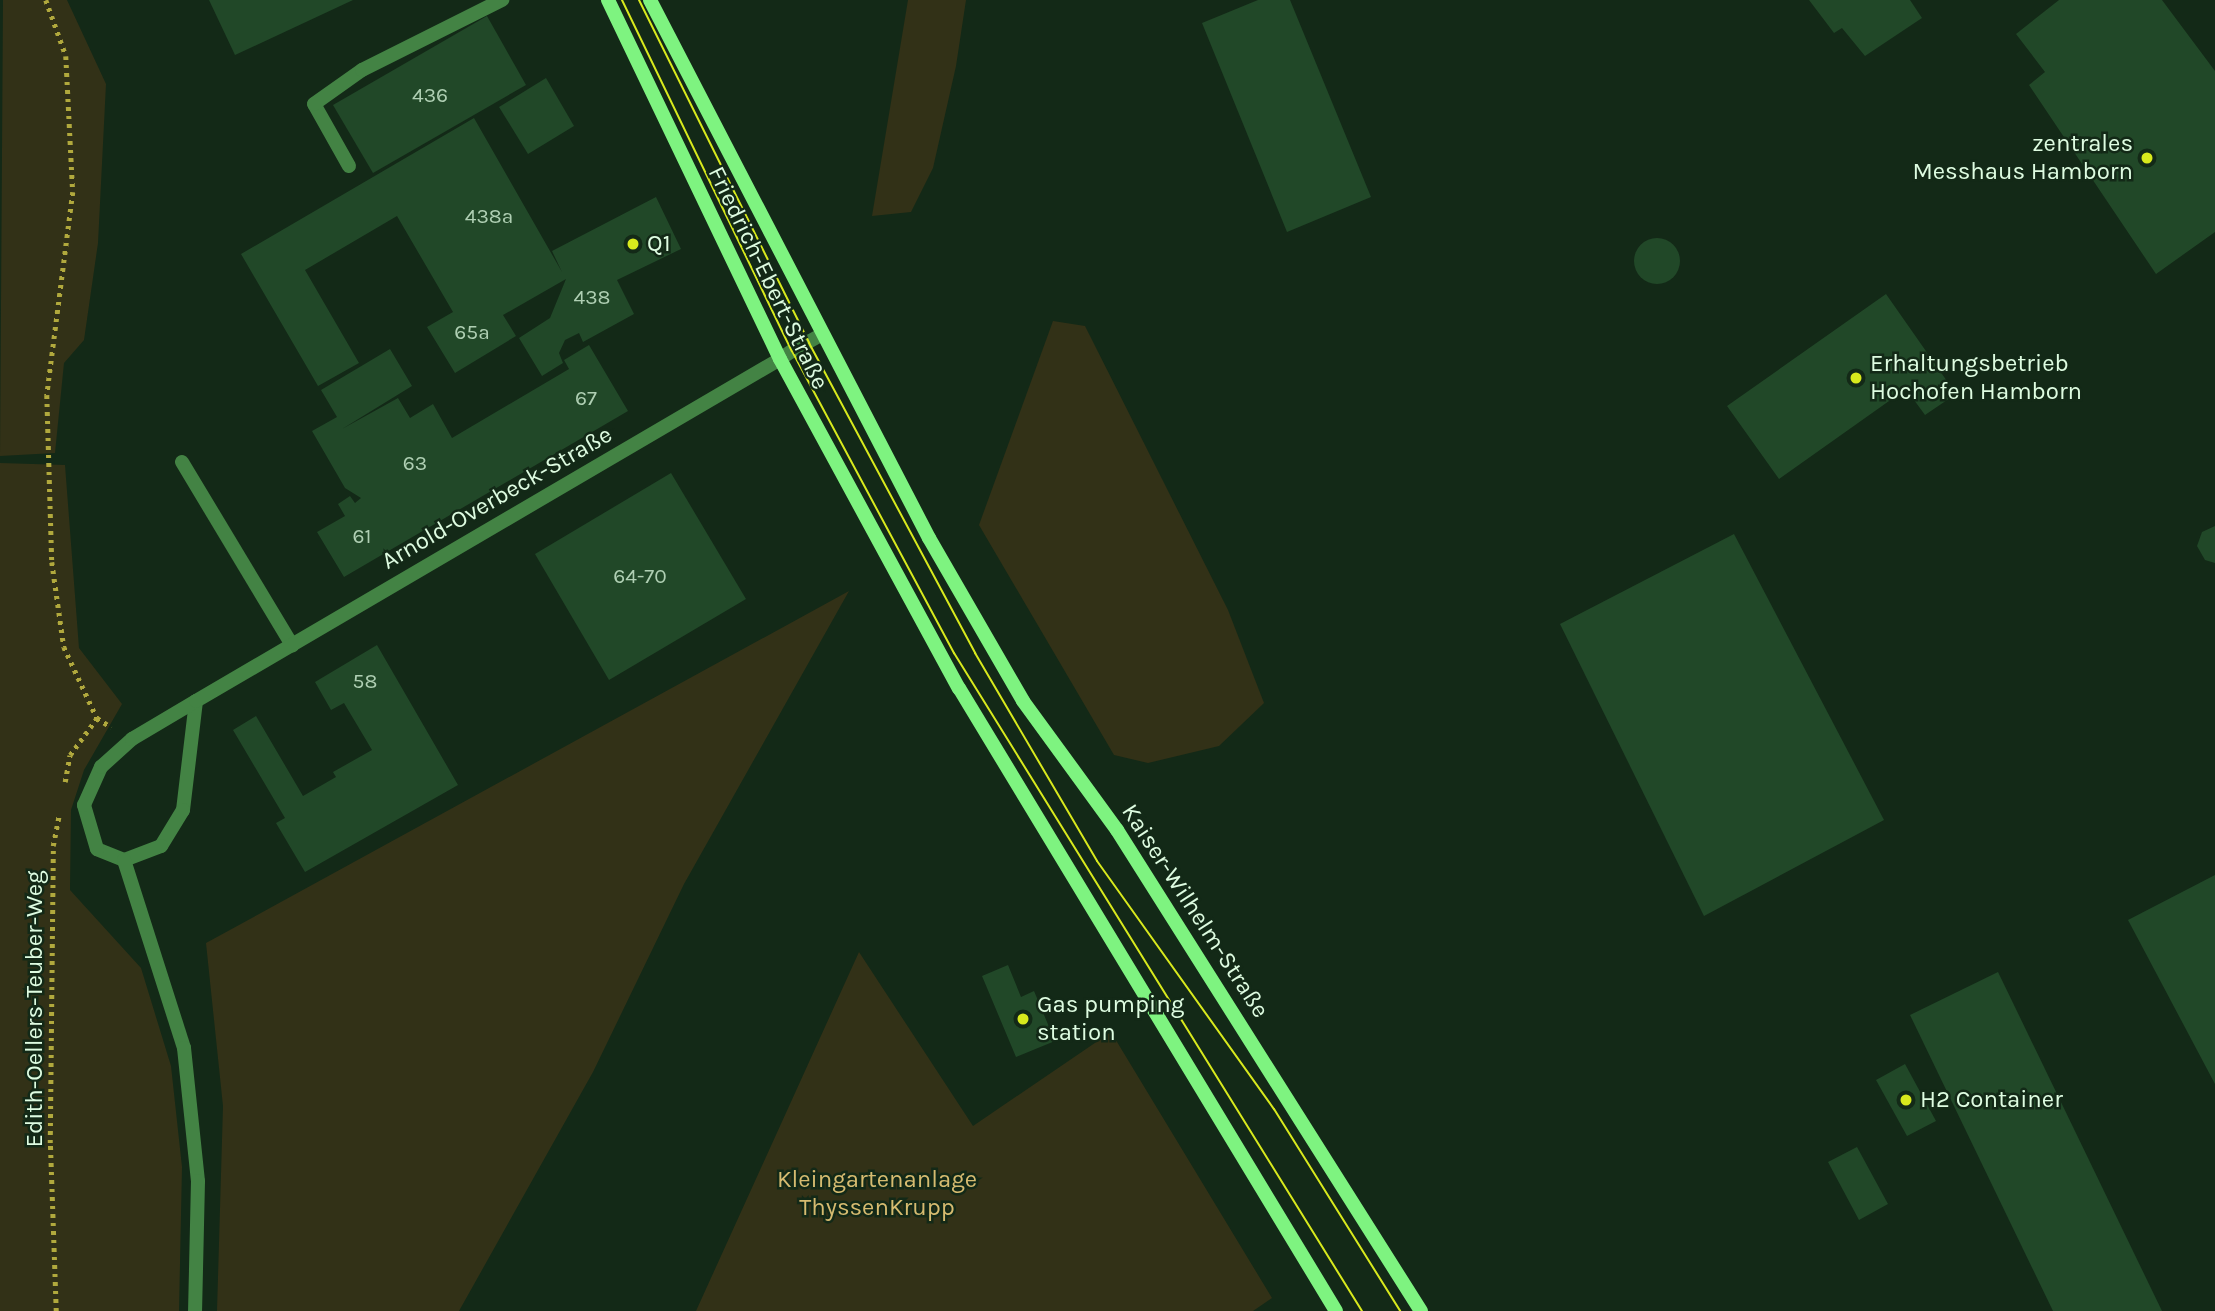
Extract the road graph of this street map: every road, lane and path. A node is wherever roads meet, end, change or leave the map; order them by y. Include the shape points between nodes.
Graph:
1 (46, 0) edge
2 (502, 0) edge
3 (608, 0) edge
4 (650, 0) edge
5 (349, 166) dead end
6 (821, 335) junction
7 (780, 359) junction
8 (182, 462) dead end
9 (929, 538) joint
10 (292, 645) junction
11 (196, 701) junction
12 (97, 718) junction
13 (132, 739) junction
14 (63, 794) dead end
15 (60, 807) dead end
16 (124, 860) junction
17 (56, 1311) edge
18 (195, 1311) edge
19 (1336, 1311) edge
20 (1420, 1311) edge

1 - 12 path via 66,56 72,192 47,395 52,562 64,647
2 - 5 street via 362,70 314,104
3 - 7 main road, Friedrich-Ebert-Straße
4 - 6 main road, Friedrich-Ebert-Straße
6 - 7 street, Arnold-Overbeck-Straße
6 - 9 main road, Friedrich-Ebert-Straße
7 - 10 street, Arnold-Overbeck-Straße
7 - 19 main road, Friedrich-Ebert-Straße via 1115,950
8 - 10 street
9 - 20 main road, Kaiser-Wilhelm-Straße via 1023,701 1117,830
10 - 11 street, Arnold-Overbeck-Straße
11 - 13 street, Arnold-Overbeck-Straße
11 - 16 street via 183,810 161,846
12 - 13 path
12 - 14 path via 70,755
13 - 16 street, Arnold-Overbeck-Straße via 101,767 84,805 97,849
15 - 17 path, Edith-Oellers-Teuber-Weg via 53,846 50,1143
16 - 18 street via 184,1048 198,1181

